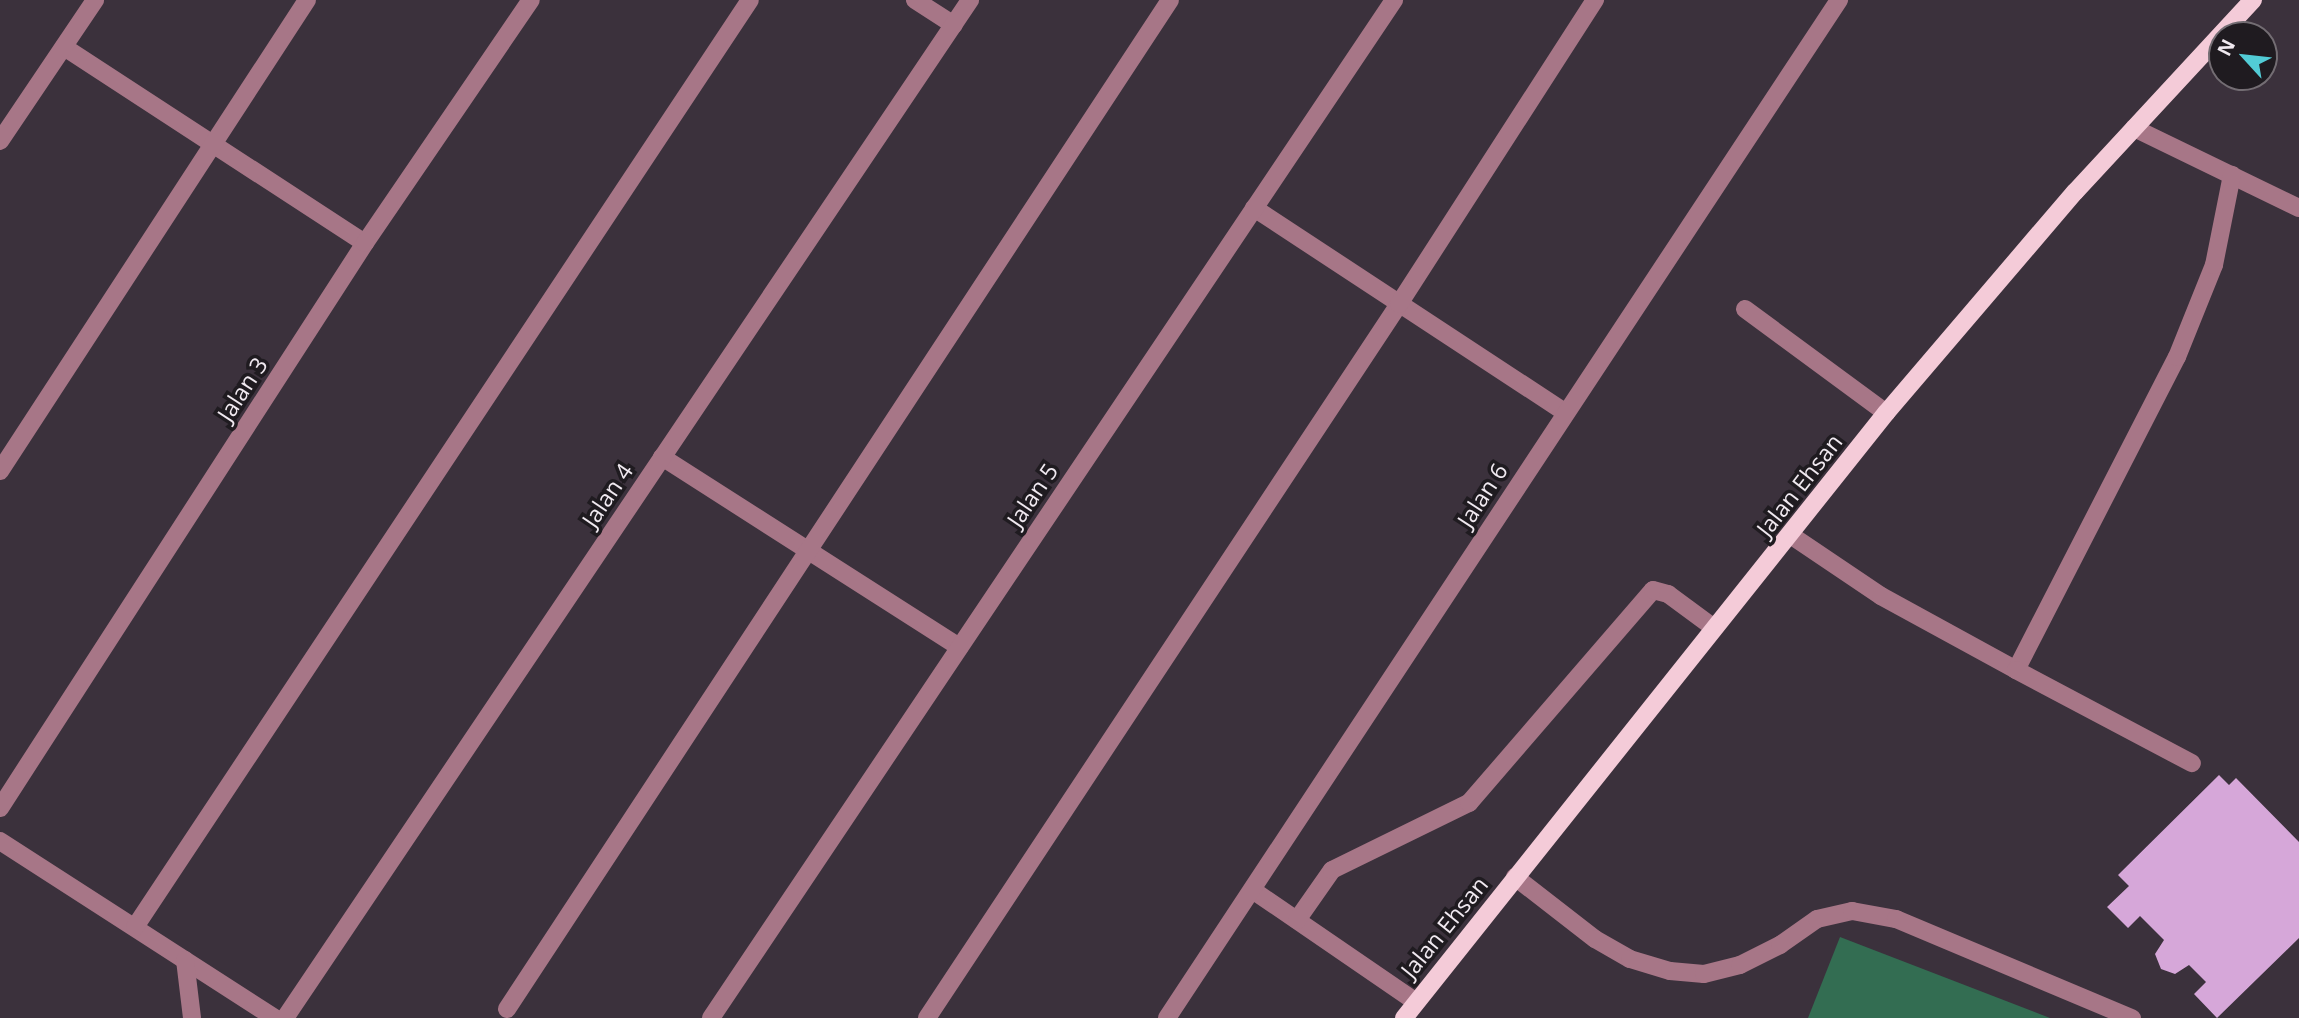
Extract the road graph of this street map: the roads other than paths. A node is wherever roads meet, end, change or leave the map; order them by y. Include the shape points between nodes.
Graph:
1 (95, 0) edge
2 (307, 0) edge
3 (531, 0) edge
4 (750, 0) edge
5 (915, 0) edge
6 (970, 0) edge
7 (1170, 0) edge
8 (1394, 0) edge
9 (1595, 0) edge
10 (1839, 0) edge
11 (2253, 0) edge
12 (954, 25) junction
13 (64, 47) junction
14 (2134, 128) junction
15 (0, 141) edge
16 (213, 144) junction
17 (2232, 175) junction
18 (1254, 208) junction
19 (2299, 208) edge
20 (365, 243) junction
21 (1399, 304) junction
22 (1745, 309) dead end
23 (1565, 412) junction
24 (1886, 413) junction
25 (662, 457) junction
26 (0, 471) edge
27 (1792, 536) junction
28 (808, 551) junction
29 (1713, 627) junction
30 (959, 648) junction
31 (2016, 670) junction
32 (2192, 763) dead end
33 (0, 808) edge
34 (0, 841) edge
35 (1516, 877) junction
36 (1254, 891) junction
37 (1297, 920) junction
38 (135, 927) junction
39 (185, 960) junction
40 (1416, 1002) junction
41 (507, 1009) dead end
42 (192, 1018) edge
43 (275, 1018) edge
44 (285, 1018) edge
45 (711, 1018) edge
46 (927, 1018) edge
47 (1167, 1018) edge
48 (1404, 1018) edge
49 (2132, 1018) edge

1 - 13 street
2 - 16 street
3 - 20 street, Jalan 3
4 - 38 street
5 - 12 street
6 - 12 street, Jalan 4
7 - 28 street
8 - 18 street, Jalan 5
9 - 21 street
10 - 23 street, Jalan 6
11 - 14 main road, Jalan Ehsan
12 - 25 street, Jalan 4
13 - 15 street
13 - 16 street
14 - 17 street
14 - 24 main road, Jalan Ehsan
16 - 20 street
16 - 26 street
17 - 19 street
17 - 31 street via 2214,265 2177,357
18 - 21 street
18 - 30 street, Jalan 5
20 - 33 street, Jalan 3
21 - 23 street
21 - 46 street
22 - 24 street
23 - 36 street, Jalan 6
24 - 27 main road, Jalan Ehsan
25 - 28 street
25 - 44 street, Jalan 4
27 - 29 main road, Jalan Ehsan
27 - 31 street via 1881,596
28 - 30 street
28 - 41 street
29 - 35 main road, Jalan Ehsan
29 - 37 street via 1668,594 1653,590 1469,803 1332,870
30 - 45 street, Jalan 5
31 - 32 street
34 - 38 street
35 - 40 main road, Jalan Ehsan
35 - 49 street via 1595,939 1630,958 1670,971 1704,974 1740,965 1817,919 1852,911 1895,919
36 - 37 street
36 - 47 street, Jalan 6
37 - 40 street
38 - 39 street
39 - 42 street
39 - 43 street
40 - 48 main road, Jalan Ehsan

